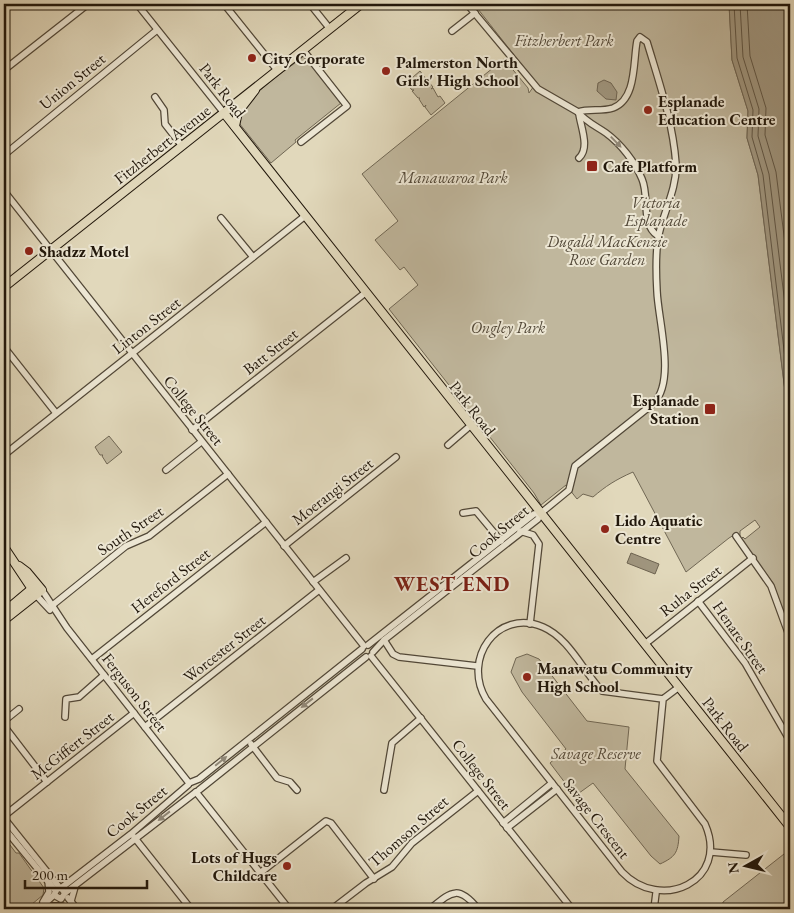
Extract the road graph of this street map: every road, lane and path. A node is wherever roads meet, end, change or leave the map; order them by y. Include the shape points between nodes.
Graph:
1 (88, 4) edge
2 (137, 4) edge
3 (224, 4) edge
4 (310, 4) edge
5 (361, 4) edge
6 (467, 4) edge
7 (474, 13) junction
8 (330, 29) junction
9 (158, 30) junction
10 (452, 31) dead end
11 (303, 50) junction
12 (4, 70) edge
13 (277, 70) junction
14 (257, 85) junction
15 (154, 96) dead end
16 (578, 112) junction
17 (224, 113) junction
18 (234, 126) junction
19 (301, 142) dead end
20 (182, 146) junction
21 (4, 155) edge
22 (579, 158) dead end
23 (4, 191) edge
24 (306, 216) junction
25 (221, 218) dead end
26 (658, 236) junction
27 (50, 250) junction
28 (253, 257) junction
29 (4, 287) edge
30 (365, 293) junction
31 (4, 347) edge
32 (132, 354) junction
33 (56, 413) junction
34 (470, 426) junction
35 (192, 430) junction
36 (201, 442) junction
37 (448, 445) dead end
38 (4, 455) edge
39 (396, 457) dead end
40 (166, 470) dead end
41 (228, 474) junction
42 (463, 513) dead end
43 (541, 513) junction
44 (266, 522) junction
45 (519, 529) junction
46 (736, 536) dead end
47 (501, 541) junction
48 (284, 546) junction
49 (4, 547) edge
50 (346, 558) dead end
51 (752, 558) junction
52 (313, 582) junction
53 (454, 582) junction
54 (36, 589) junction
55 (319, 590) junction
56 (698, 601) junction
57 (51, 607) junction
58 (4, 612) edge
59 (4, 620) edge
60 (530, 624) junction
61 (386, 636) junction
62 (790, 638) edge
63 (645, 644) junction
64 (364, 647) junction
65 (370, 655) junction
66 (92, 659) junction
67 (477, 666) junction
68 (104, 675) junction
69 (679, 687) junction
70 (663, 699) junction
71 (20, 709) dead end
72 (134, 713) junction
73 (65, 717) dead end
74 (421, 718) junction
75 (4, 722) edge
76 (4, 726) edge
77 (145, 727) junction
78 (247, 740) junction
79 (790, 741) edge
80 (253, 747) junction
81 (47, 782) junction
82 (190, 783) junction
83 (552, 783) junction
84 (557, 789) junction
85 (298, 790) dead end
86 (384, 790) dead end
87 (478, 791) junction
88 (196, 792) junction
89 (4, 817) edge
90 (505, 825) junction
91 (790, 827) edge
92 (4, 828) edge
93 (133, 836) junction
94 (711, 852) junction
95 (746, 855) dead end
96 (260, 872) junction
97 (85, 874) junction
98 (50, 878) junction
99 (374, 879) junction
100 (78, 883) junction
101 (61, 892) junction
102 (656, 893) junction
103 (71, 901) junction
104 (44, 907) edge
105 (70, 909) edge
106 (77, 909) edge
107 (191, 909) edge
108 (289, 909) edge
109 (332, 909) edge
110 (430, 909) edge
111 (478, 909) edge
112 (572, 909) edge
113 (654, 909) edge

1 - 12 street
2 - 9 street, Park Road
3 - 13 street
4 - 8 street
5 - 8 main road, Fitzherbert Avenue
6 - 7 street
7 - 10 street
7 - 16 street via 538,89
8 - 11 main road, Fitzherbert Avenue
9 - 17 street, Park Road
9 - 21 street, Union Street
11 - 13 main road, Fitzherbert Avenue
11 - 19 street via 347,106
13 - 14 main road, Fitzherbert Avenue
14 - 17 main road, Fitzherbert Avenue
14 - 18 main road via 238,112
15 - 20 street via 164,110 165,124
16 - 22 street via 585,147
16 -> 26 street via 610,136 637,169 646,194 648,225
16 - 26 street via 607,109 619,104 630,86 637,41 643,38 647,42 668,114 676,164 674,183
17 - 18 main road, Park Road
17 - 20 main road, Fitzherbert Avenue
18 - 24 main road, Park Road
20 - 27 main road, Fitzherbert Avenue
23 - 27 street, College Street
24 - 28 street, Linton Street
24 - 30 main road, Park Road
25 - 28 street
26 - 43 street, Cook Street via 657,292 664,364 659,395 654,403 575,466 569,490
27 - 29 main road, Fitzherbert Avenue
27 - 32 street, College Street
28 - 32 street, Linton Street
30 - 34 main road, Park Road
30 - 35 street, Batt Street
31 - 33 street
32 - 33 street, Linton Street
32 - 35 street, College Street
33 - 38 street, Linton Street
34 - 37 street
34 - 43 main road, Park Road
35 - 36 street, College Street
36 - 40 street
36 - 41 street, College Street
39 - 48 street, Moerangi Street
41 - 44 street, College Street
41 - 57 street, South Street via 149,536 126,546
42 - 47 street via 476,511
43 - 45 street, Cook Street via 538,519
43 - 63 main road, Park Road
44 - 48 street, College Street
44 - 66 street, Hereford Street
45 - 47 street, Cook Street
45 - 53 street, Cook Street
45 - 60 street via 533,535 539,544
46 - 51 street
47 - 53 street, Cook Street
48 - 52 street, College Street
49 - 54 main road, Ferguson Street
50 - 52 street
51 - 56 street, Ruha Street
51 - 62 street via 771,586
52 - 55 street, College Street
53 - 61 street, Cook Street
54 - 57 street, Ferguson Street
54 - 58 main road
54 - 59 main road
55 - 64 street, College Street
55 - 77 street, Worcester Street
56 - 63 street, Ruha Street
56 - 79 street, Henare Street via 746,663
57 - 66 street, Ferguson Street
60 - 67 street via 511,626 492,636
60 - 70 street via 549,630 559,638 602,691
61 - 64 street, Cook Street
61 - 65 street, Cook Street
61 - 67 street via 393,654 399,656
63 - 69 main road, Park Road
64 - 65 street
64 - 65 street via 362,654
64 - 78 street, Cook Street
65 - 74 street, College Street
65 -> 80 street, Cook Street
66 - 68 street, Ferguson Street
67 - 83 street, Savage Crescent via 479,683 486,699
68 - 72 street, Ferguson Street
68 - 73 street via 79,697 66,699
69 - 70 street
69 - 91 main road, Park Road
70 - 94 street via 657,761 705,824 710,835
71 - 75 street
72 - 77 street, Ferguson Street
72 - 81 street, McGiffert Street
74 - 86 street via 392,743
74 - 87 street, College Street
76 - 81 street
77 - 82 street, Ferguson Street
78 - 80 street
82 -> 78 street, Cook Street
80 - 85 street via 277,778 290,782
80 - 88 street, Cook Street
81 - 89 street, McGiffert Street
82 - 88 street via 188,790
82 - 88 street via 198,784
82 - 93 street, Cook Street
83 - 84 street, Savage Crescent
83 - 90 street
84 - 90 street
84 - 102 street, Savage Crescent via 627,878 640,888
87 - 90 street, College Street
87 - 99 street, Thomson Street via 412,843 396,863
88 -> 93 street, Cook Street
88 - 96 street
89 - 98 street
90 - 112 street, College Street
92 - 98 street
93 - 97 street, Cook Street
93 - 107 street
94 - 95 street
94 - 102 street via 705,870 689,886 675,892
96 - 99 street via 328,822
96 - 108 street
97 - 100 street, Cook Street
97 - 101 street, Cook Street
98 - 101 street
98 - 101 street
98 - 104 street
99 - 109 street, Thomson Street
100 - 101 street, Cook Street
100 - 103 street via 71,894
101 - 103 street
101 - 104 street, Cook Street
101 - 105 street
102 - 113 street
103 - 106 street
104 - 105 street
110 - 111 street via 455,892 467,896

